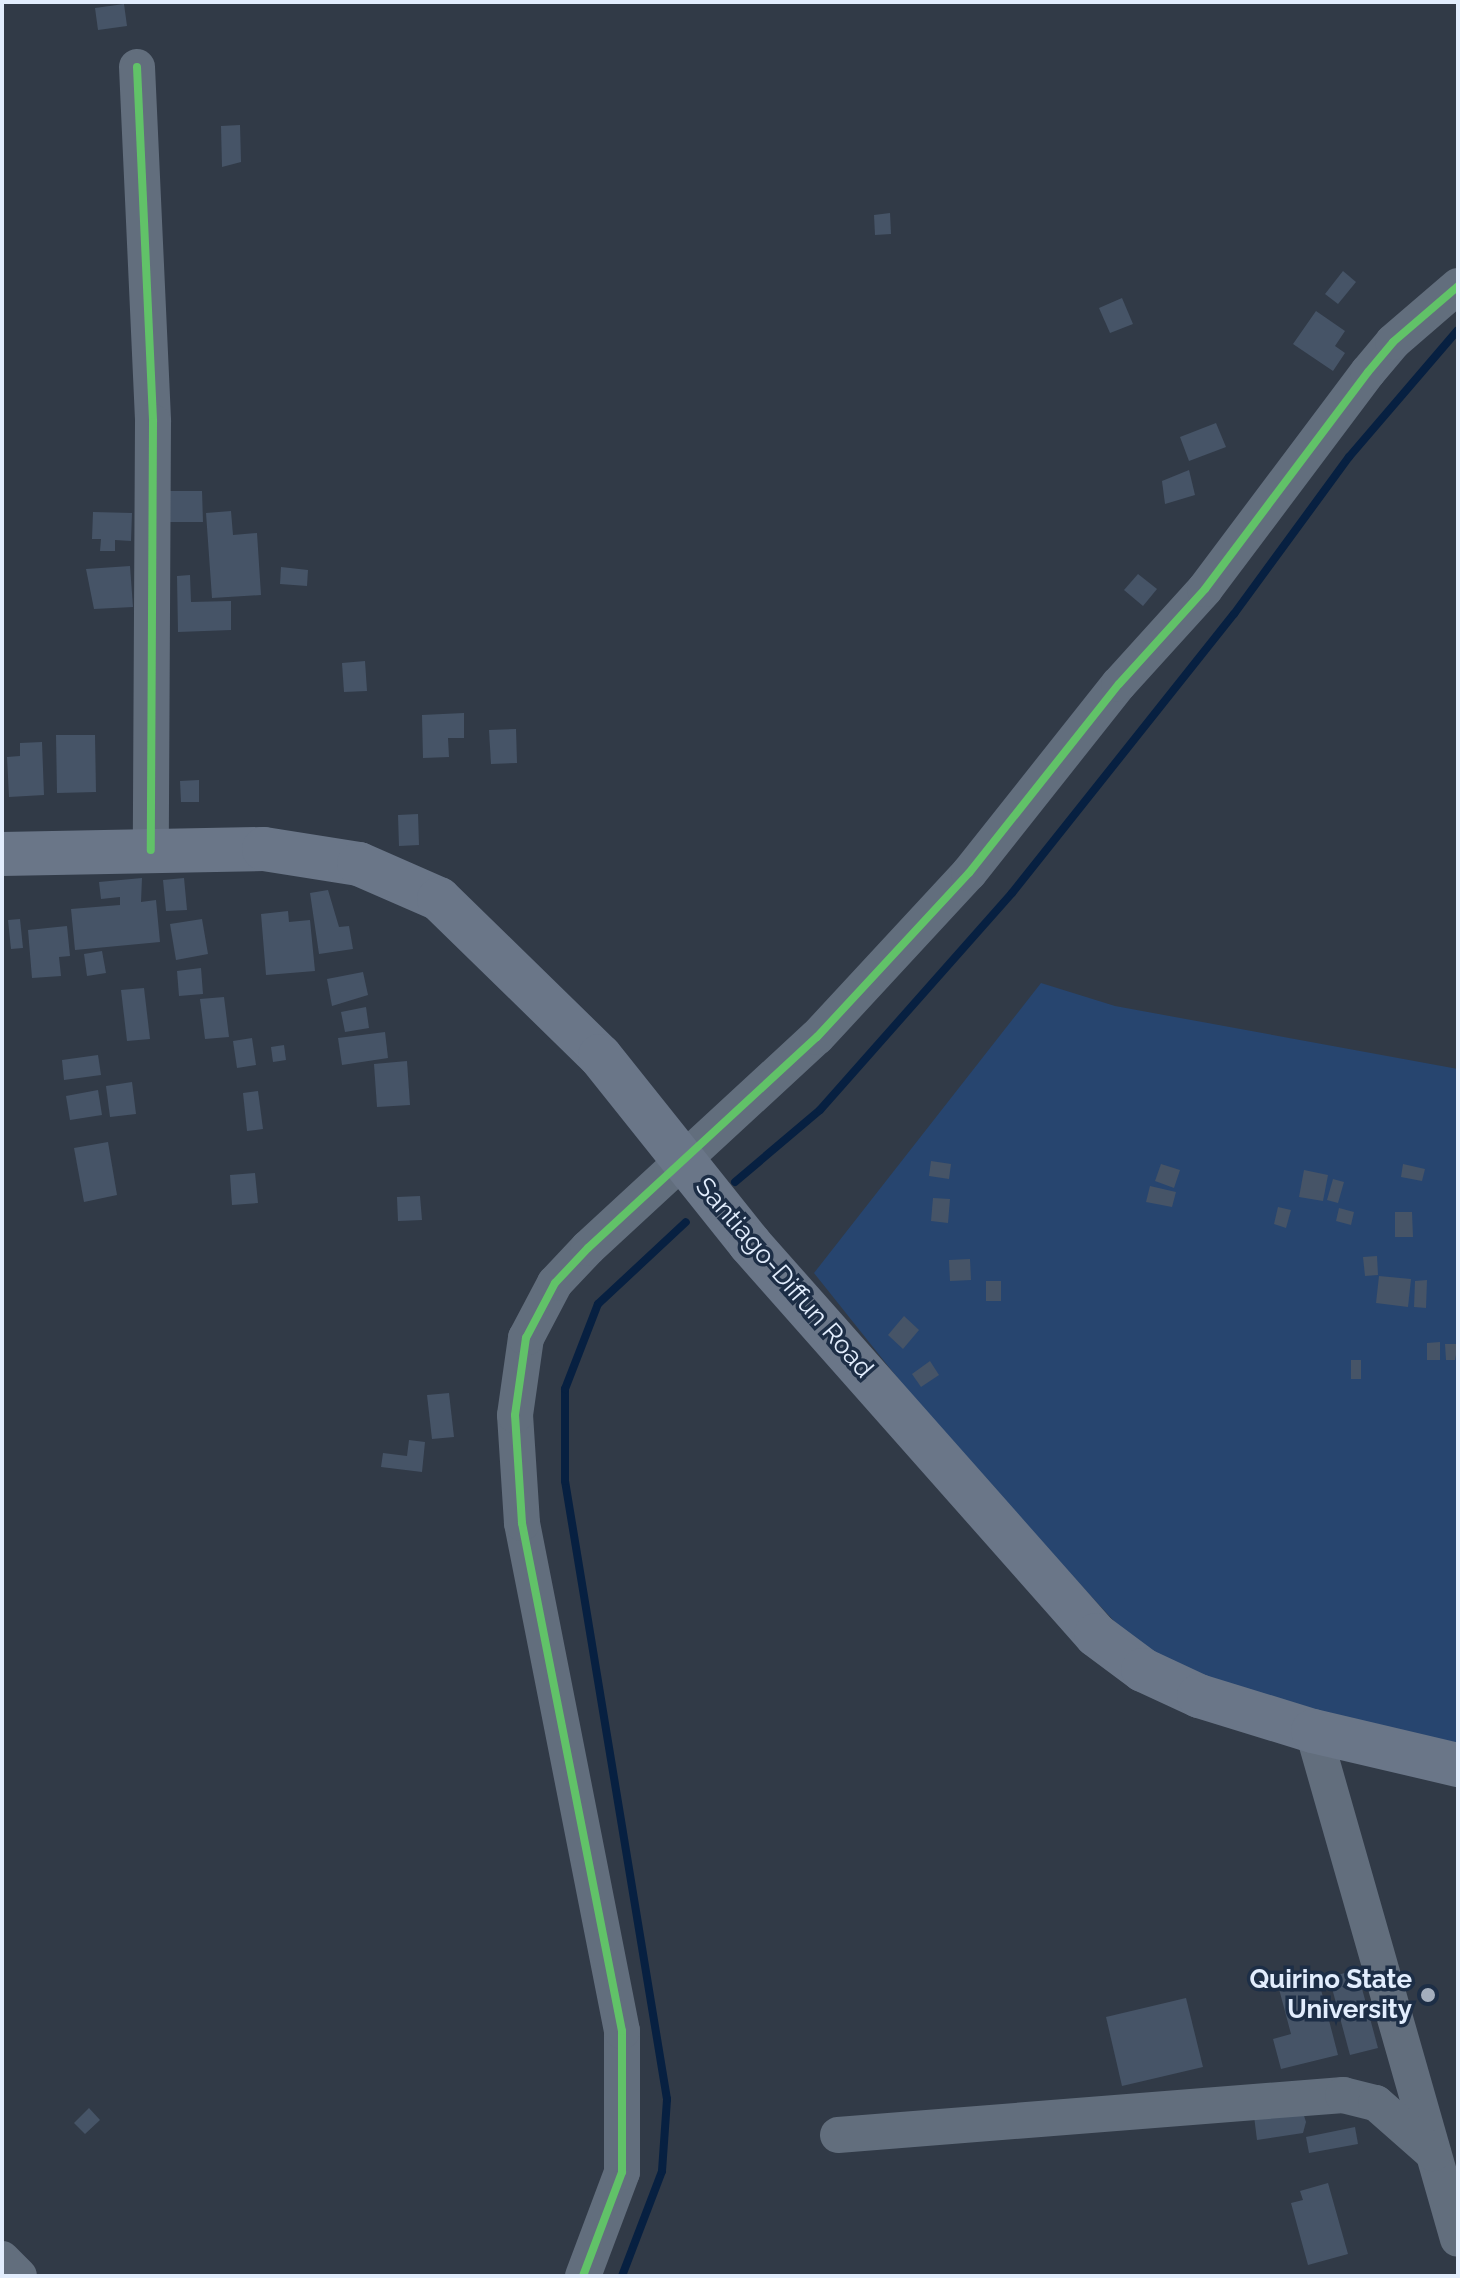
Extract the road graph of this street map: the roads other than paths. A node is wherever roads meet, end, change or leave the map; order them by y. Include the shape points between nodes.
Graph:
1 (137, 67) dead end
2 (1458, 286) edge
3 (151, 850) junction
4 (2, 854) edge
5 (683, 1159) junction
6 (1313, 1731) junction
7 (1458, 1765) edge
8 (838, 2135) dead end
9 (1433, 2153) junction
10 (1458, 2239) edge
11 (2, 2259) edge
12 (19, 2276) edge
13 (583, 2276) edge

1 - 3 street via 153,422
2 - 5 street via 1393,342 1368,372 1205,589 1119,684 969,873 817,1037
3 - 4 main road, Santiago-Diffun Road
3 - 5 main road, Santiago-Diffun Road via 264,849 359,864 439,899 600,1056
5 - 6 main road, Santiago-Diffun Road via 750,1244 1096,1635 1143,1670 1199,1696
5 - 13 street via 555,1283 526,1338 517,1373 522,1523 622,2031 622,2172
6 - 7 main road, Santiago-Diffun Road
6 - 9 street
8 - 9 street via 1343,2095 1376,2103
9 - 10 street
11 - 12 street

